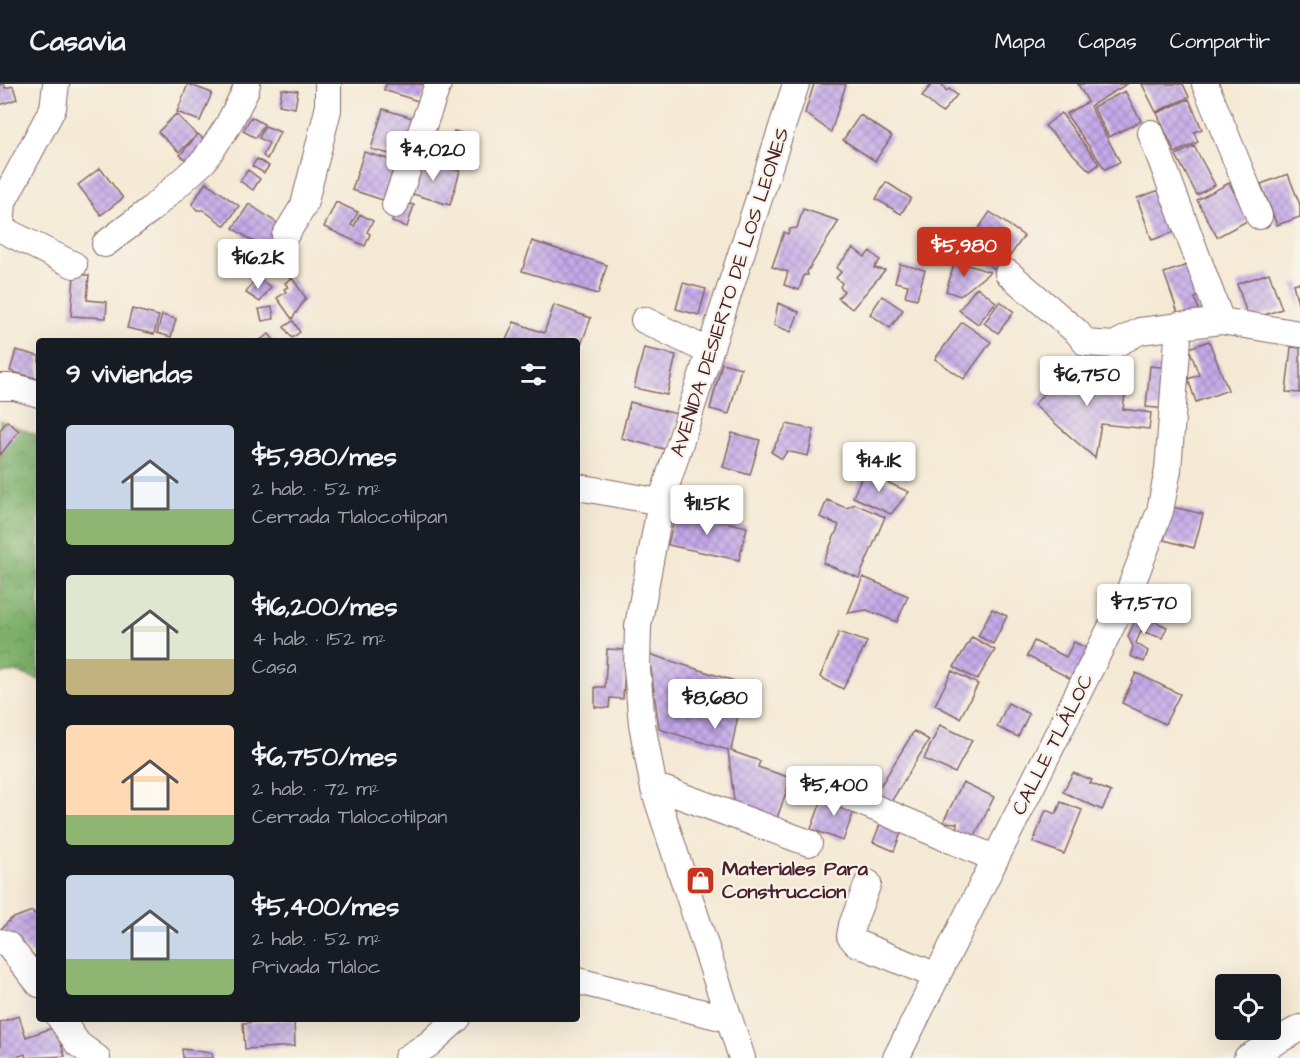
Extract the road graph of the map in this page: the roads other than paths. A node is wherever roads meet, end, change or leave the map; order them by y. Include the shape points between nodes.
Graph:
1 (56, 84) edge
2 (247, 84) edge
3 (328, 84) edge
4 (438, 84) edge
5 (796, 84) edge
6 (1205, 84) edge
7 (1151, 133) dead end
8 (1, 202) edge
9 (395, 205) dead end
10 (1259, 216) dead end
11 (285, 236) dead end
12 (105, 244) dead end
13 (74, 265) dead end
14 (1008, 273) dead end
15 (644, 320) dead end
16 (1221, 321) junction
17 (1179, 325) junction
18 (1300, 334) edge
19 (708, 351) junction
20 (0, 387) edge
21 (36, 393) edge
22 (580, 487) edge
23 (661, 502) junction
24 (823, 786) dead end
25 (654, 789) junction
26 (809, 843) dead end
27 (994, 858) junction
28 (868, 883) dead end
29 (0, 942) edge
30 (937, 976) junction
31 (36, 980) edge
32 (580, 982) edge
33 (728, 1019) junction
34 (63, 1022) edge
35 (454, 1022) edge
36 (1300, 1028) edge
37 (97, 1058) edge
38 (407, 1058) edge
39 (742, 1058) edge
40 (896, 1058) edge
41 (1247, 1058) edge

1 - 8 street via 53,108
2 - 12 street via 227,127 204,161
3 - 11 street via 328,110 304,205
4 - 9 street
5 - 19 street, AVENIDA DESIERTO DE LOS LEONES
6 - 10 street
7 - 16 street
8 - 13 street via 1,229
14 - 17 street via 1086,343 1113,345 1140,331
15 - 19 street
16 - 17 street
16 - 18 street
17 - 27 street, CALLE TLÁLOC via 1168,470 1160,511 1130,589
19 - 23 street, AVENIDA DESIERTO DE LOS LEONES
20 - 21 street
22 - 23 street
23 - 25 street, AVENIDA DESIERTO DE LOS LEONES via 638,626 642,724
24 - 27 street
25 - 26 street
25 - 33 street, AVENIDA DESIERTO DE LOS LEONES
27 - 30 street, CALLE TLÁLOC
28 - 30 street via 850,936 856,943
29 - 31 street via 8,945
30 - 40 street, CALLE TLÁLOC
32 - 33 street
33 - 39 street, AVENIDA DESIERTO DE LOS LEONES
34 - 37 street via 78,1044
35 - 38 street
36 - 41 street

